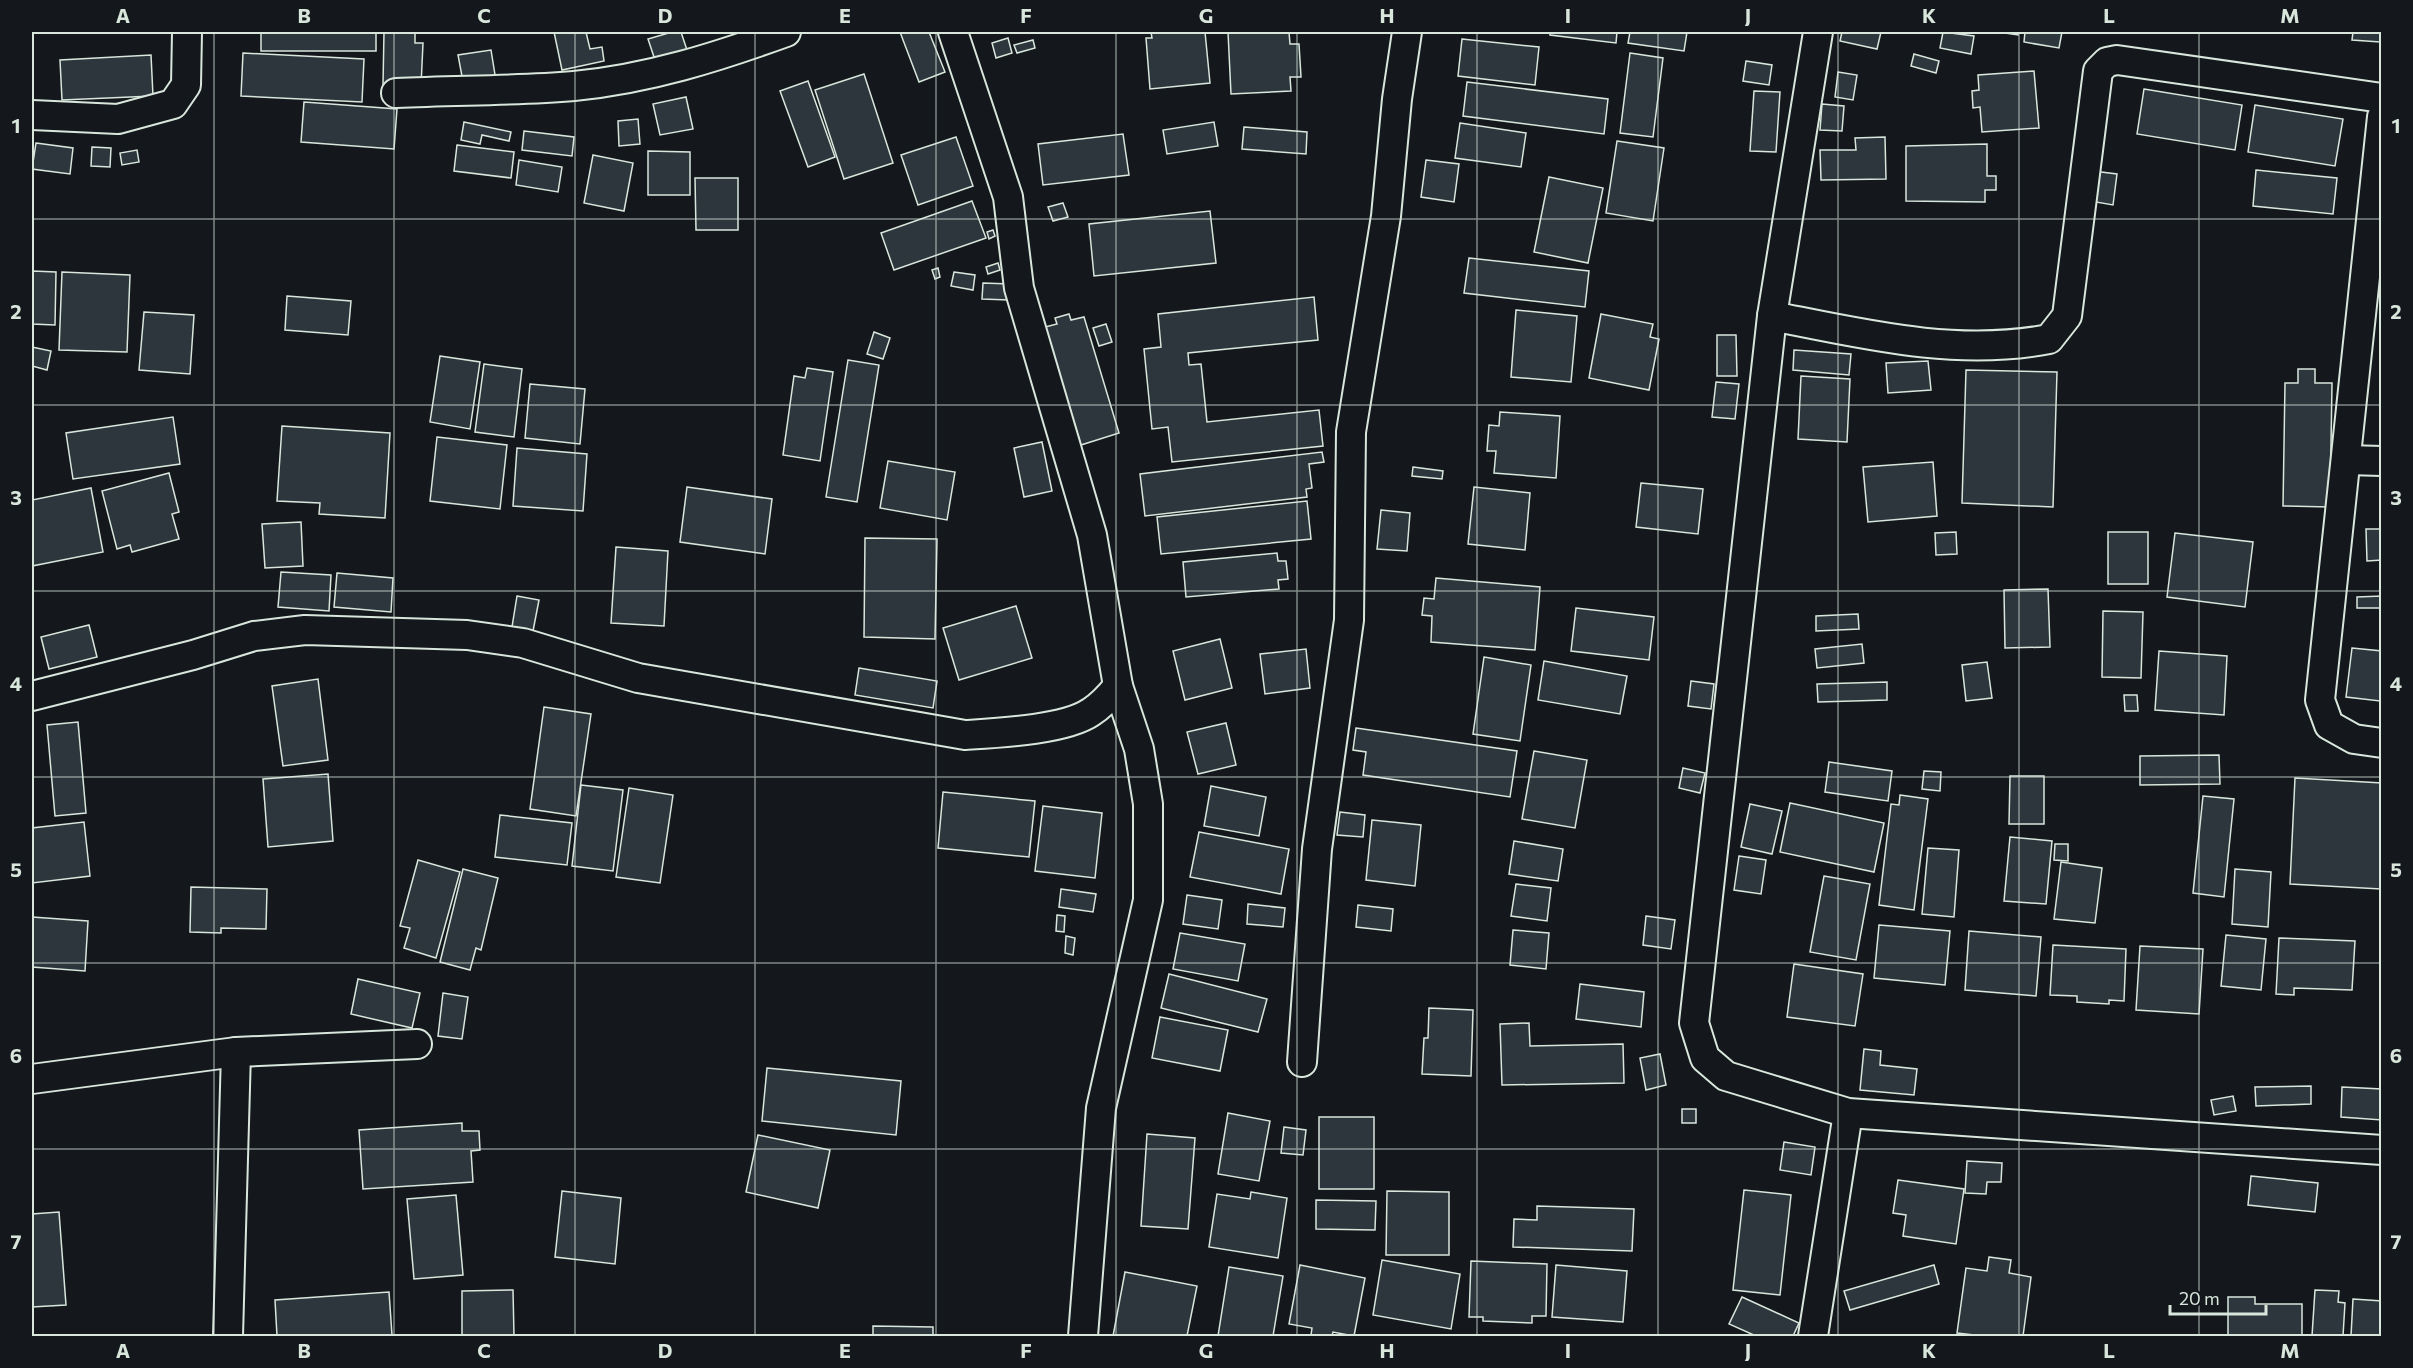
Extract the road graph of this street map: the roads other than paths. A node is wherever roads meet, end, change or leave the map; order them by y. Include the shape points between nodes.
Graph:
1 (187, 32) edge
2 (786, 32) edge
3 (953, 32) edge
4 (1407, 32) edge
5 (1818, 32) edge
6 (396, 93) dead end
7 (2382, 99) edge
8 (32, 115) edge
9 (2382, 117) edge
10 (1772, 316) junction
11 (2347, 460) junction
12 (2382, 460) edge
13 (1118, 686) junction
14 (32, 696) edge
15 (2382, 743) edge
16 (417, 1044) dead end
17 (236, 1052) junction
18 (1302, 1062) dead end
19 (32, 1079) edge
20 (1848, 1113) junction
21 (2382, 1150) edge
22 (228, 1336) edge
23 (1083, 1336) edge
24 (1813, 1336) edge

1 - 8 street via 186,85 173,104 118,119
2 - 6 street via 713,58 575,86
3 - 13 street via 1008,197 1018,288 1092,535
4 - 18 street via 1386,216 1351,432 1349,620 1317,849
5 - 10 street
7 - 10 street via 2117,60 2108,62 2098,71 2067,316 2049,339 2011,346 1904,342
9 - 11 street
10 - 20 street via 1694,1023 1705,1058 1726,1076
11 - 12 street
11 - 15 street via 2320,700 2329,725 2354,739
13 - 14 street via 1090,714 1070,721 1014,732 965,735 638,678 512,641 467,635 305,630 254,636
13 - 23 street via 1139,749 1148,804 1148,900 1101,1108
16 - 17 street
17 - 19 street
17 - 22 street
20 - 21 street
20 - 24 street

